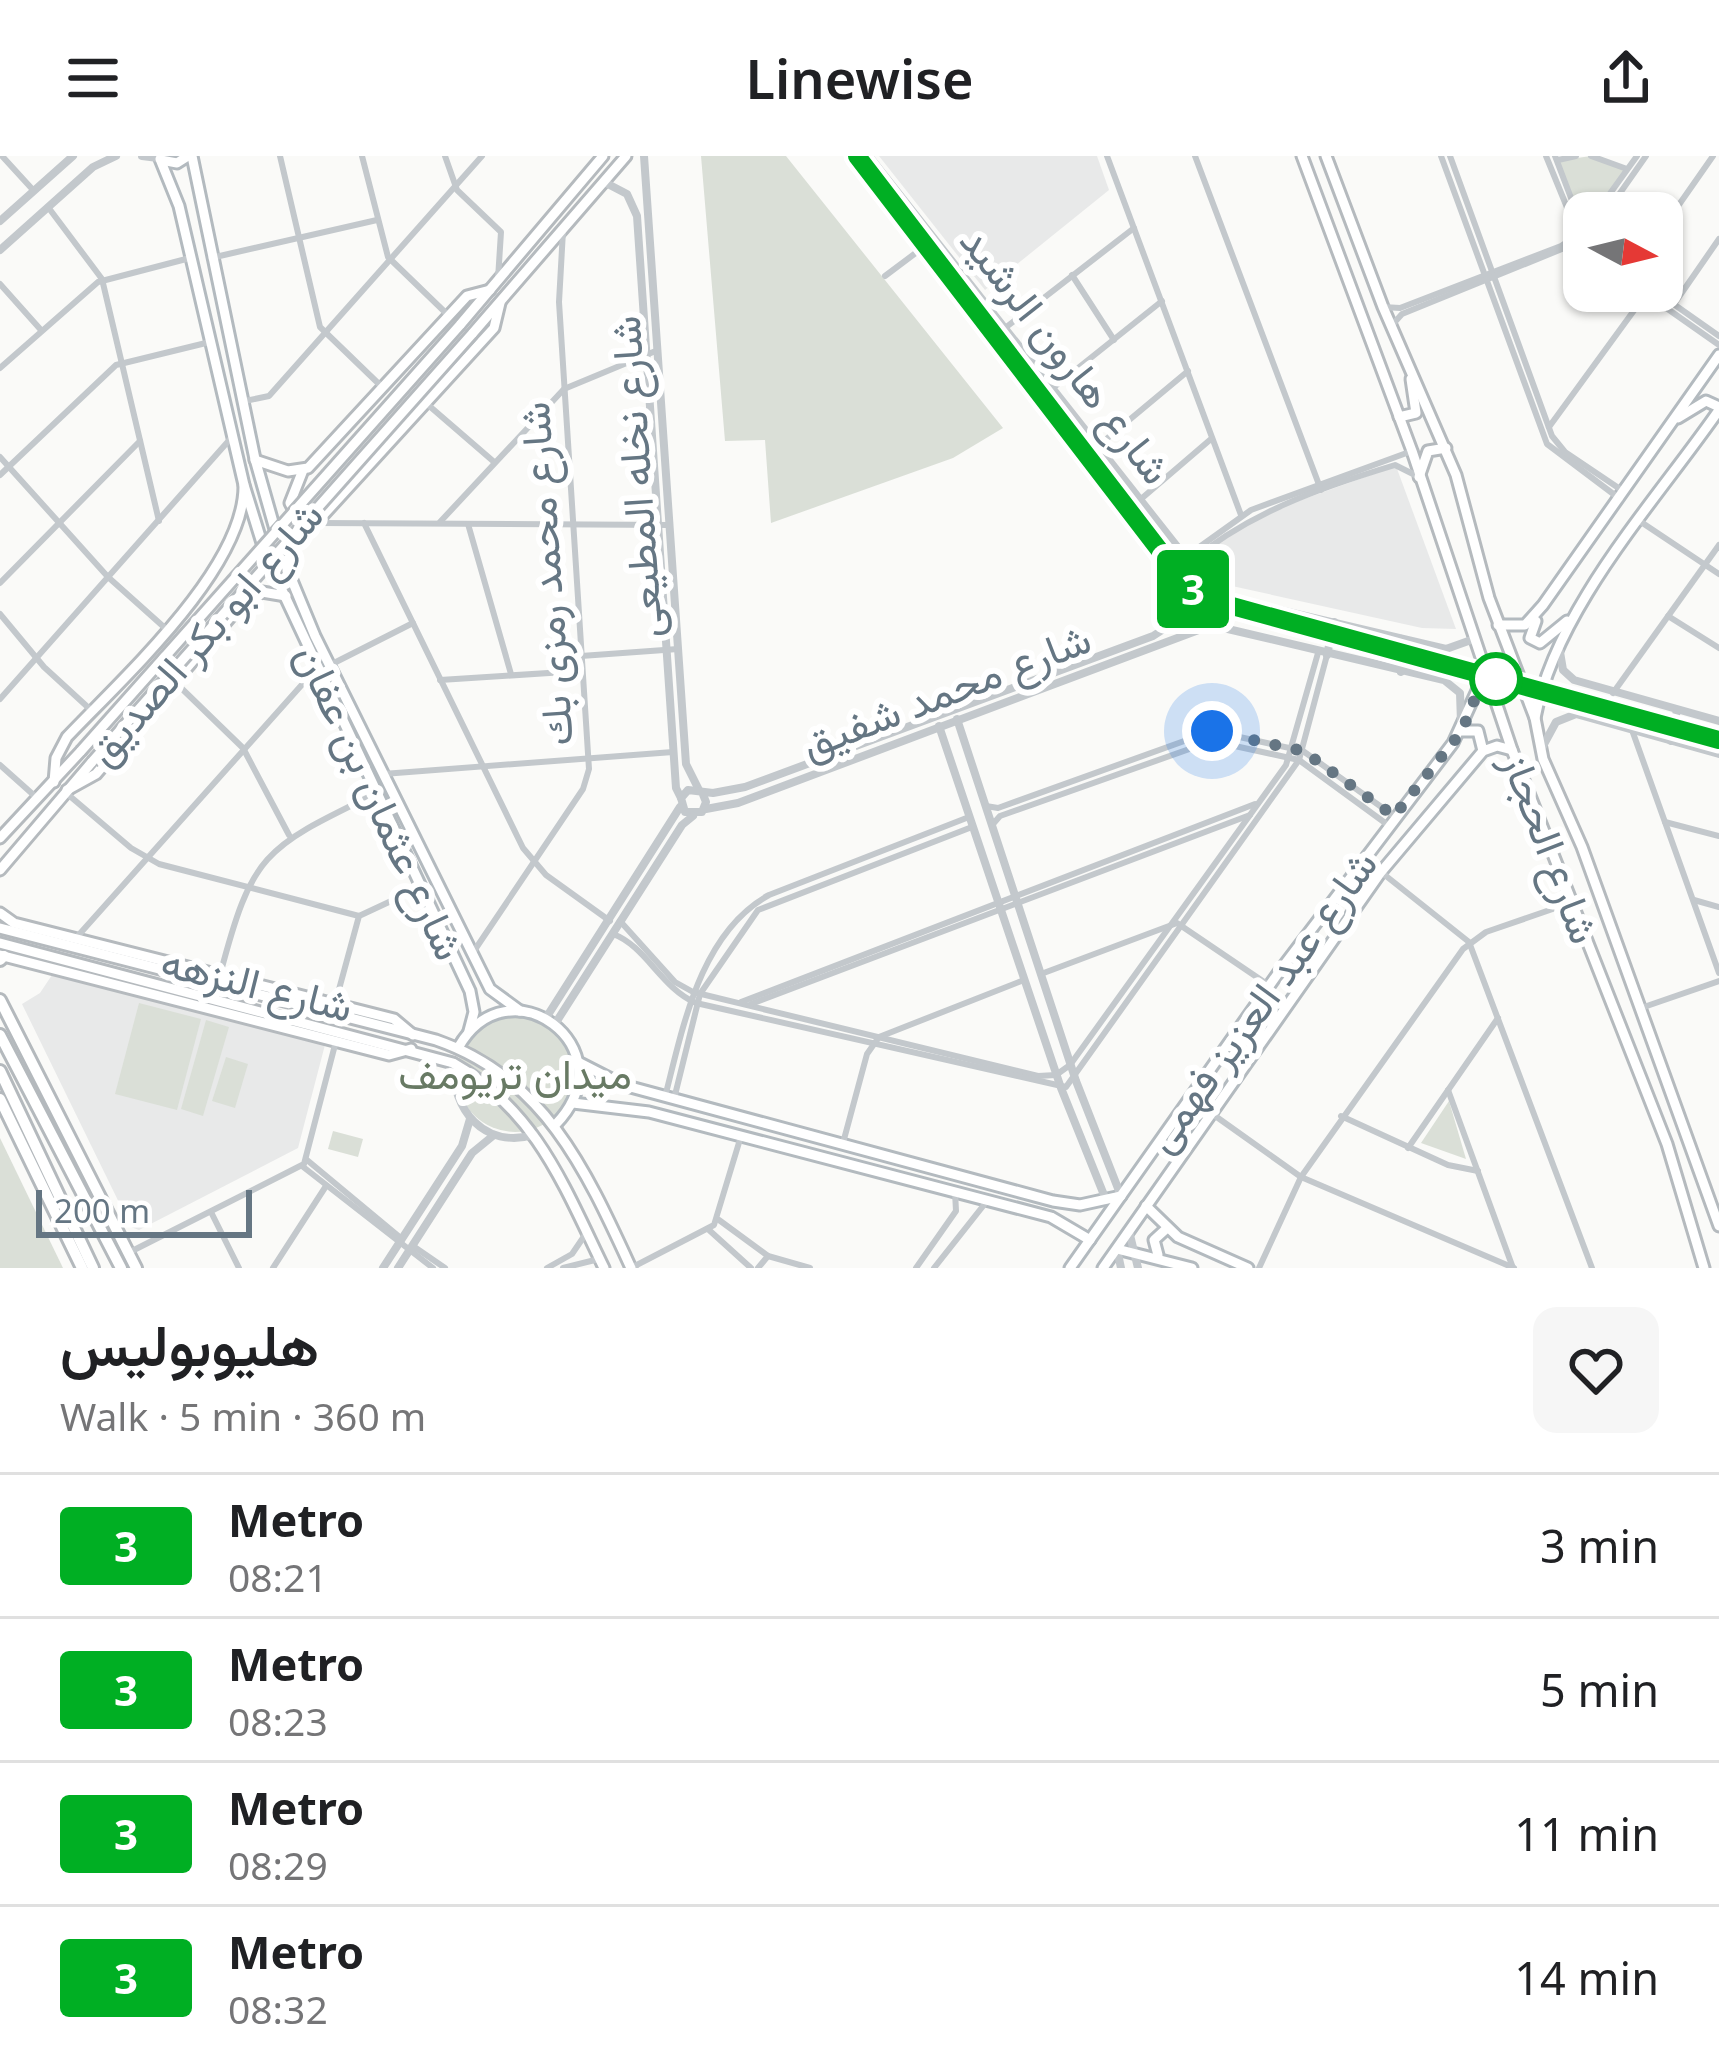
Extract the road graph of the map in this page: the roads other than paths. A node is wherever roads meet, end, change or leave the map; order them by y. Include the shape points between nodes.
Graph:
1 (2, 156) edge
2 (73, 156) edge
3 (116, 156) edge
4 (142, 156) edge
5 (190, 156) edge
6 (280, 156) edge
7 (362, 156) edge
8 (446, 156) edge
9 (482, 156) edge
10 (583, 156) edge
11 (603, 156) edge
12 (626, 156) edge
13 (644, 156) edge
14 (853, 156) edge
15 (869, 156) edge
16 (1108, 156) edge
17 (1195, 156) edge
18 (1302, 156) edge
19 (1327, 156) edge
20 (1445, 156) edge
21 (1576, 156) edge
22 (1591, 156) edge
23 (1637, 156) edge
24 (1646, 156) edge
25 (1713, 156) edge
26 (158, 158) edge
27 (1552, 159) edge
28 (594, 166) junction
29 (1631, 171) junction
30 (602, 182) junction
31 (455, 187) junction
32 (195, 188) junction
33 (34, 191) junction
34 (1565, 192) edge
35 (1614, 192) edge
36 (1618, 192) edge
37 (1683, 200) edge
38 (48, 207) junction
39 (180, 211) junction
40 (377, 220) junction
41 (0, 221) edge
42 (564, 227) junction
43 (1134, 228) junction
44 (299, 238) junction
45 (934, 239) junction
46 (1719, 239) edge
47 (926, 246) junction
48 (1563, 246) edge
49 (0, 250) edge
50 (190, 258) junction
51 (211, 259) junction
52 (390, 260) junction
53 (1072, 275) junction
54 (885, 276) dead end
55 (1490, 276) junction
56 (102, 279) junction
57 (498, 279) junction
58 (0, 284) edge
59 (490, 290) junction
60 (1683, 291) edge
61 (1162, 302) junction
62 (500, 303) junction
63 (1383, 307) junction
64 (1683, 311) edge
65 (1633, 312) edge
66 (1678, 312) edge
67 (449, 316) junction
68 (1391, 327) junction
69 (1005, 328) junction
70 (41, 330) junction
71 (324, 334) junction
72 (1114, 340) junction
73 (1719, 340) edge
74 (210, 342) junction
75 (658, 350) junction
76 (646, 352) junction
77 (1719, 355) edge
78 (122, 362) junction
79 (0, 368) edge
80 (1188, 371) junction
81 (1412, 376) junction
82 (381, 386) junction
83 (1052, 388) junction
84 (564, 389) junction
85 (1043, 396) junction
86 (242, 400) junction
87 (424, 401) junction
88 (1719, 409) edge
89 (1399, 416) junction
90 (1678, 418) junction
91 (1549, 427) junction
92 (232, 437) junction
93 (1212, 438) junction
94 (140, 442) junction
95 (1098, 446) junction
96 (1446, 448) junction
97 (1412, 451) junction
98 (0, 457) edge
99 (255, 460) junction
100 (493, 461) junction
101 (9, 466) junction
102 (303, 470) junction
103 (0, 475) edge
104 (1419, 477) junction
105 (244, 485) junction
106 (1320, 487) junction
107 (1623, 497) junction
108 (1142, 500) junction
109 (1240, 515) junction
110 (158, 521) junction
111 (1641, 522) junction
112 (59, 523) junction
113 (316, 523) junction
114 (364, 523) junction
115 (439, 524) junction
116 (468, 524) junction
117 (571, 525) junction
118 (670, 525) junction
119 (658, 526) junction
120 (1719, 545) edge
121 (1185, 561) junction
122 (220, 565) junction
123 (1705, 565) junction
124 (287, 571) junction
125 (1719, 574) edge
126 (109, 577) junction
127 (0, 583) edge
128 (1216, 595) junction
129 (286, 596) junction
130 (1194, 598) junction
131 (244, 601) junction
132 (1543, 605) junction
133 (1190, 613) junction
134 (0, 614) edge
135 (1668, 616) junction
136 (1570, 620) junction
137 (1334, 622) junction
138 (413, 623) junction
139 (1498, 625) junction
140 (1212, 626) junction
141 (165, 628) junction
142 (1400, 638) junction
143 (1560, 638) junction
144 (1474, 639) junction
145 (1719, 648) edge
146 (678, 649) junction
147 (666, 650) junction
148 (1322, 654) junction
149 (581, 656) junction
150 (36, 658) junction
151 (330, 665) junction
152 (316, 670) junction
153 (582, 671) junction
154 (1401, 672) junction
155 (1485, 673) junction
156 (511, 674) junction
157 (440, 680) junction
158 (175, 682) junction
159 (1613, 693) junction
160 (0, 700) edge
161 (1677, 710) junction
162 (92, 711) junction
163 (1535, 718) junction
164 (957, 719) junction
165 (1719, 721) edge
166 (939, 726) junction
167 (1632, 730) junction
168 (1462, 731) junction
169 (1671, 741) junction
170 (243, 748) junction
171 (1299, 749) junction
172 (1512, 750) junction
173 (673, 752) junction
174 (1483, 752) junction
175 (1718, 753) edge
176 (589, 758) junction
177 (1294, 759) junction
178 (1543, 759) junction
179 (0, 765) edge
180 (482, 765) junction
181 (383, 774) junction
182 (54, 782) junction
183 (66, 791) junction
184 (700, 792) junction
185 (717, 793) junction
186 (375, 794) junction
187 (38, 799) junction
188 (681, 802) junction
189 (1259, 803) junction
190 (985, 806) junction
191 (719, 808) junction
192 (700, 812) junction
193 (1253, 818) junction
194 (1391, 820) junction
195 (1664, 821) junction
196 (679, 822) junction
197 (971, 822) junction
198 (1219, 826) junction
199 (992, 828) junction
200 (289, 836) junction
201 (1719, 836) edge
202 (0, 838) edge
203 (1232, 841) junction
204 (146, 858) junction
205 (534, 863) junction
206 (0, 869) edge
207 (1381, 872) junction
208 (245, 886) junction
209 (420, 887) junction
210 (1692, 899) junction
211 (1016, 900) junction
212 (1573, 902) junction
213 (999, 906) junction
214 (1719, 907) edge
215 (0, 914) edge
216 (359, 916) junction
217 (615, 921) junction
218 (1172, 923) junction
219 (1183, 924) junction
220 (0, 928) edge
221 (613, 934) junction
222 (76, 938) junction
223 (1469, 942) junction
224 (1300, 945) junction
225 (1327, 951) junction
226 (1, 954) edge
227 (474, 957) junction
228 (1279, 972) junction
229 (1041, 974) junction
230 (220, 975) junction
231 (1719, 977) edge
232 (1024, 980) junction
233 (1303, 983) junction
234 (1270, 986) junction
235 (470, 991) junction
236 (694, 997) junction
237 (335, 1004) junction
238 (743, 1004) junction
239 (1, 1006) edge
240 (1641, 1008) junction
241 (520, 1011) junction
242 (1498, 1018) junction
243 (550, 1021) junction
244 (469, 1031) junction
245 (0, 1035) edge
246 (413, 1035) junction
247 (878, 1037) junction
248 (336, 1042) junction
249 (872, 1045) junction
250 (458, 1048) junction
251 (411, 1049) junction
252 (578, 1062) junction
253 (453, 1064) junction
254 (1070, 1065) junction
255 (0, 1071) edge
256 (1056, 1075) junction
257 (1076, 1081) junction
258 (1061, 1088) junction
259 (1448, 1090) junction
260 (669, 1098) junction
261 (0, 1100) edge
262 (573, 1103) junction
263 (1211, 1113) junction
264 (1341, 1116) junction
265 (470, 1119) junction
266 (556, 1124) junction
267 (536, 1134) junction
268 (494, 1135) junction
269 (1687, 1135) junction
270 (741, 1136) junction
271 (843, 1143) junction
272 (1666, 1144) junction
273 (1408, 1148) junction
274 (1697, 1162) junction
275 (304, 1163) junction
276 (1675, 1169) junction
277 (1478, 1172) junction
278 (1300, 1178) junction
279 (326, 1186) junction
280 (955, 1192) junction
281 (1121, 1196) junction
282 (1106, 1200) junction
283 (989, 1201) junction
284 (1081, 1205) junction
285 (1146, 1206) junction
286 (212, 1212) junction
287 (718, 1220) junction
288 (1719, 1226) edge
289 (1076, 1228) junction
290 (1166, 1229) junction
291 (710, 1230) junction
292 (1129, 1231) junction
293 (587, 1232) junction
294 (1090, 1240) junction
295 (400, 1242) junction
296 (411, 1249) junction
297 (1117, 1249) junction
298 (128, 1252) junction
299 (1135, 1253) junction
300 (768, 1256) junction
301 (1158, 1256) junction
302 (602, 1263) edge
303 (82, 1268) edge
304 (93, 1268) edge
305 (121, 1268) edge
306 (136, 1268) edge
307 (239, 1268) edge
308 (273, 1268) edge
309 (383, 1268) edge
310 (398, 1268) edge
311 (433, 1268) edge
312 (445, 1268) edge
313 (547, 1268) edge
314 (563, 1268) edge
315 (631, 1268) edge
316 (755, 1268) edge
317 (810, 1268) edge
318 (916, 1268) edge
319 (934, 1268) edge
320 (1070, 1268) edge
321 (1103, 1268) edge
322 (1121, 1268) edge
323 (1138, 1268) edge
324 (1192, 1268) edge
325 (1248, 1268) edge
326 (1259, 1268) edge
327 (1513, 1268) edge
328 (1592, 1268) edge
329 (1704, 1268) edge

1 - 33 street
2 - 33 street
3 - 38 street
4 - 26 street
5 - 26 main road via 172,164
5 - 32 main road, شارع عثمان بن عفان
6 - 44 street
7 - 40 street
8 - 31 street
9 - 31 street
10 - 28 street
11 - 28 main road, شارع ابو بكر الصديق
12 - 30 main road, شارع ابو بكر الصديق
13 - 75 street, شارع نخله المطيعى
14 - 47 street, شارع هارون الرشيد
15 - 45 street, شارع هارون الرشيد
16 - 43 street
17 - 106 street
18 - 89 main road, شارع الحجاز
19 - 63 main road, شارع الحجاز
20 - 55 street
21 - 27 street
22 - 29 street
23 - 29 street
24 - 29 street
25 - 37 street
26 - 39 main road, شارع عثمان بن عفان
27 - 34 street
28 - 57 main road, شارع ابو بكر الصديق
29 - 35 street
29 - 36 street
30 - 42 main road, شارع ابو بكر الصديق
30 - 76 street, شارع نخله المطيعى via 621,189 635,208
31 - 52 street
31 - 57 street via 500,230
32 - 39 main road via 181,186
32 - 51 main road, شارع عثمان بن عفان
33 - 41 street
38 - 49 street
38 - 56 street
39 - 50 main road, شارع عثمان بن عفان
40 - 44 street
40 - 52 street
42 - 62 main road, شارع ابو بكر الصديق
42 - 84 street, شارع محمد رمزى بك
43 - 53 street
43 - 61 street
44 - 51 street
44 - 71 street
45 - 47 street
45 - 69 street, شارع هارون الرشيد
46 - 60 street
47 - 54 street
47 - 85 street, شارع هارون الرشيد
48 - 55 street
50 - 56 street
50 - 74 main road, شارع عثمان بن عفان
51 - 86 main road, شارع عثمان بن عفان
52 - 67 street
52 - 71 street
53 - 69 street
53 - 72 street
55 - 63 street
55 - 68 street via 1402,314
55 - 91 street
55 - 107 street via 1547,444
56 - 70 street
56 - 78 street
57 - 59 main road, شارع ابو بكر الصديق
58 - 70 street
59 - 67 main road, شارع ابو بكر الصديق via 472,292
59 - 182 main road, شارع ابو بكر الصديق, bridge
61 - 72 street
61 - 80 street
62 - 87 main road, شارع ابو بكر الصديق via 496,325
62 - 183 main road, شارع ابو بكر الصديق, bridge
63 - 68 main road, شارع الحجاز
64 - 73 street
65 - 91 street
66 - 73 street
67 - 82 main road, شارع ابو بكر الصديق
68 - 81 main road, شارع الحجاز
69 - 83 street, شارع هارون الرشيد
70 - 79 street
71 - 82 street
71 - 86 street via 269,396
72 - 83 street
74 - 78 street
74 - 92 main road, شارع عثمان بن عفان
75 - 76 street
75 - 118 street, شارع نخله المطيعى
76 - 84 street
76 - 119 street, شارع نخله المطيعى
77 - 90 main road
78 - 94 street
78 - 101 street
80 - 93 street
80 - 95 street
81 - 89 main road via 1416,413
81 - 96 main road, شارع الحجاز
82 - 102 main road, شارع ابو بكر الصديق
83 - 85 street
83 - 95 street, شارع هارون الرشيد
84 - 100 street
84 - 117 street, شارع محمد رمزى بك
85 - 121 street, شارع هارون الرشيد
86 - 99 main road, شارع عثمان بن عفان
87 - 100 street
87 - 113 main road, شارع ابو بكر الصديق
88 - 90 main road via 1704,402
88 - 111 main road
89 - 97 main road, شارع الحجاز
90 - 107 main road
91 - 107 street via 1565,452
92 - 105 main road, شارع عثمان بن عفان
92 - 110 street
93 - 108 street
93 - 109 street
94 - 110 street
94 - 112 street
95 - 108 street, شارع هارون الرشيد
96 - 104 main road via 1428,451
96 - 139 main road, شارع الحجاز
97 - 104 main road, شارع الحجاز
97 - 106 street
98 - 101 street
99 - 102 main road, شارع ابو بكر الصديق
99 - 124 main road, شارع عثمان بن عفان
100 - 115 street
101 - 103 street
101 - 112 street
102 - 113 main road via 291,506
104 - 106 street via 1393,465
104 - 144 main road, شارع الحجاز
105 - 122 main road, شارع ابو بكر الصديق via 240,520
105 - 129 main road, شارع عثمان بن عفان
106 - 109 street
106 - 121 street via 1242,522
107 - 132 main road
108 - 121 street, شارع هارون الرشيد
109 - 121 street
110 - 126 street
111 - 123 street
111 - 136 main road
112 - 126 street
112 - 127 street
113 - 114 street
113 - 124 main road, شارع ابو بكر الصديق via 292,550
114 - 115 street
114 - 138 street
115 - 116 street
116 - 117 street
116 - 156 street
117 - 119 street
117 - 149 street, شارع محمد رمزى بك
118 - 119 street
118 - 146 street, شارع نخله المطيعى
119 - 147 street, شارع نخله المطيعى
120 - 123 street
121 - 128 street, شارع هارون الرشيد
121 - 130 street, شارع هارون الرشيد
122 - 131 main road via 244,574
122 - 141 main road, شارع ابو بكر الصديق
123 - 125 street
123 - 135 street
124 - 151 main road, شارع عثمان بن عفان
126 - 141 street
126 - 150 street
128 - 130 street
128 - 137 street
128 - 140 street via 1225,610
129 - 131 main road, شارع ابو بكر الصديق via 262,592
129 - 152 main road, شارع عثمان بن عفان
130 - 133 street
131 - 158 main road, شارع ابو بكر الصديق
132 - 136 main road via 1529,634 1536,644
132 - 139 main road via 1525,625
133 - 140 street
133 - 185 street, شارع محمد شفيق via 1141,640
134 - 150 street
135 - 145 street
135 - 159 street
136 - 143 main road
137 - 142 street
137 - 148 street
138 - 151 street
138 - 157 street
139 - 163 main road, شارع الحجاز
140 - 148 street
140 - 164 street, شارع محمد شفيق
141 - 162 main road, شارع ابو بكر الصديق
142 - 144 street via 1452,650
142 - 154 street via 1407,655
143 - 159 street via 1568,676
143 - 163 main road
144 - 155 main road, شارع الحجاز
146 - 147 street
146 - 184 street, شارع نخله المطيعى via 686,764
147 - 149 street
147 - 173 street, شارع نخله المطيعى
148 - 154 street
148 - 171 street
149 - 153 street, شارع محمد رمزى بك
150 - 160 street
150 - 162 street
151 - 181 main road, شارع عثمان بن عفان
152 - 170 street
152 - 186 main road, شارع عثمان بن عفان
153 - 156 street
153 - 176 street, شارع محمد رمزى بك
154 - 168 street via 1456,688
155 - 168 main road, شارع عبد العزيز فهمى
155 - 172 main road, شارع الحجاز
156 - 157 street
157 - 180 street
158 - 170 street
158 - 183 main road, شارع ابو بكر الصديق via 96,774
159 - 161 street
161 - 165 street
161 - 169 street
162 - 182 main road, شارع ابو بكر الصديق via 59,749
163 - 178 main road, شارع الحجاز
164 - 166 street, شارع محمد شفيق
164 - 190 street
166 - 191 street, شارع محمد شفيق
166 - 197 street
167 - 169 street
167 - 178 street via 1570,715 1549,730
167 - 195 street
168 - 174 main road via 1478,731
168 - 194 main road, شارع عبد العزيز فهمى
169 - 175 street
170 - 200 street
170 - 204 street
171 - 177 street
171 - 190 street via 1198,733 998,808
171 - 194 street
172 - 174 main road
172 - 212 main road, شارع الحجاز
173 - 176 street
173 - 188 street, شارع نخله المطيعى
174 - 207 main road, شارع عبد العزيز فهمى
176 - 180 street
176 - 205 street, شارع محمد رمزى بك via 583,789
177 - 189 street
177 - 193 street
177 - 194 street
177 - 199 street via 1199,742 1000,816
178 - 240 main road, شارع الحجاز
179 - 187 street
180 - 181 street
180 - 205 street
181 - 227 main road, شارع عثمان بن عفان
182 - 187 main road, شارع ابو بكر الصديق
183 - 204 street
183 - 206 main road
184 - 185 street, شارع محمد شفيق
184 - 188 street via 688,790
184 - 192 street, شارع نخله المطيعى
185 - 191 street
186 - 200 street
186 - 209 main road, شارع عثمان بن عفان
187 - 202 main road, شارع ابو بكر الصديق
188 - 192 street
188 - 196 street
189 - 193 street
189 - 211 street
190 - 199 street
191 - 192 street, شارع محمد شفيق
192 - 196 street
193 - 198 street
193 - 203 street
193 - 219 street
194 - 224 main road, شارع عبد العزيز فهمى
195 - 201 street
195 - 210 street
196 - 217 street
197 - 213 street
197 - 236 street via 754,903
198 - 203 street
198 - 211 street
199 - 211 street
200 - 208 street
203 - 218 street
204 - 208 street
204 - 222 street
205 - 217 street
205 - 227 street, شارع محمد رمزى بك
207 - 223 street
207 - 225 main road, شارع عبد العزيز فهمى
208 - 216 street
208 - 230 street
209 - 216 street
209 - 235 main road, شارع عثمان بن عفان
210 - 214 street
210 - 231 street
211 - 213 street
211 - 229 street
212 - 223 street
212 - 272 main road, شارع الحجاز
213 - 232 street
213 - 238 street
215 - 222 main road, شارع النزهه
216 - 237 street
217 - 221 street
217 - 236 street
217 - 243 street
218 - 219 street
218 - 229 street
218 - 254 street
219 - 234 street
219 - 257 street
220 - 246 main road
221 - 236 street via 670,988
221 - 243 street
222 - 230 main road, شارع النزهه
223 - 242 street
223 - 264 street
224 - 225 main road
224 - 228 main road, شارع عبد العزيز فهمى
225 - 233 main road, شارع عبد العزيز فهمى
226 - 248 main road, شارع النزهه
226 - 251 main road, شارع النزهه
227 - 235 main road via 480,987
227 - 241 main road, شارع عثمان بن عفان via 498,998
228 - 233 main road via 1294,971
228 - 234 main road, شارع عبد العزيز فهمى
229 - 254 street
230 - 237 main road, شارع النزهه
231 - 240 street
232 - 247 street
232 - 256 street
233 - 263 main road, شارع عبد العزيز فهمى
234 - 281 main road, شارع عبد العزيز فهمى
235 - 244 main road, شارع عثمان بن عفان
236 - 238 street
236 - 249 street
236 - 260 street
237 - 246 main road, شارع النزهه via 400,1021
238 - 247 street
239 - 298 highway
240 - 269 main road, شارع الحجاز
241 - 243 main road
241 - 244 main road via 492,1015
242 - 259 street
242 - 328 street
243 - 252 main road
244 - 250 main road
245 - 305 highway
246 - 250 main road, شارع النزهه
247 - 249 street
247 - 256 street
248 - 251 main road, شارع النزهه via 394,1056
248 - 275 street
249 - 258 street
249 - 271 street
250 - 266 main road, شارع النزهه via 515,1080
251 - 253 main road, شارع النزهه
252 - 260 main road
252 - 262 main road
253 - 265 street via 452,1084
253 - 267 main road, شارع النزهه via 499,1094
254 - 256 street
254 - 257 street
255 - 304 highway
256 - 258 street
257 - 258 street
257 - 281 street
258 - 282 street
259 - 273 street
259 - 277 street
260 - 271 main road
261 - 303 highway
262 - 266 main road
262 - 270 main road via 618,1105
263 - 278 street
263 - 285 main road, شارع عبد العزيز فهمى
264 - 273 street
264 - 278 street
265 - 268 street
265 - 295 street via 462,1146
266 - 315 main road
267 - 268 street
267 - 293 main road
268 - 296 street via 478,1145
269 - 272 main road via 1680,1147
269 - 274 main road, شارع الحجاز
270 - 280 main road
270 - 287 street
271 - 284 main road
272 - 276 main road, شارع الحجاز
273 - 277 street
274 - 276 main road via 1686,1157
274 - 288 main road, شارع الحجاز
275 - 279 street
275 - 286 street
275 - 295 street
276 - 329 main road, شارع الحجاز
277 - 327 street
278 - 326 street
278 - 327 street
279 - 295 street
279 - 308 street
280 - 283 main road
280 - 318 street via 956,1211
281 - 282 main road
281 - 294 main road, شارع عبد العزيز فهمى
282 - 284 main road
283 - 289 main road
283 - 319 street
284 - 289 main road
285 - 290 main road
285 - 292 main road, شارع عبد العزيز فهمى
286 - 298 street
286 - 307 street
287 - 291 street
287 - 300 street
289 - 294 main road
290 - 301 main road via 1154,1240
290 - 325 main road
291 - 315 street
291 - 316 street
292 - 297 main road, شارع عبد العزيز فهمى
292 - 299 street
293 - 302 main road
293 - 313 street via 572,1254
294 - 320 main road, شارع عبد العزيز فهمى
295 - 296 street
295 - 309 street
296 - 310 street
296 - 311 street
296 - 312 street
297 - 299 main road
297 - 321 main road, شارع عبد العزيز فهمى
297 - 322 street
298 - 306 highway
299 - 301 main road
299 - 323 street
300 - 316 street
300 - 317 street
301 - 324 main road
302 - 314 street

